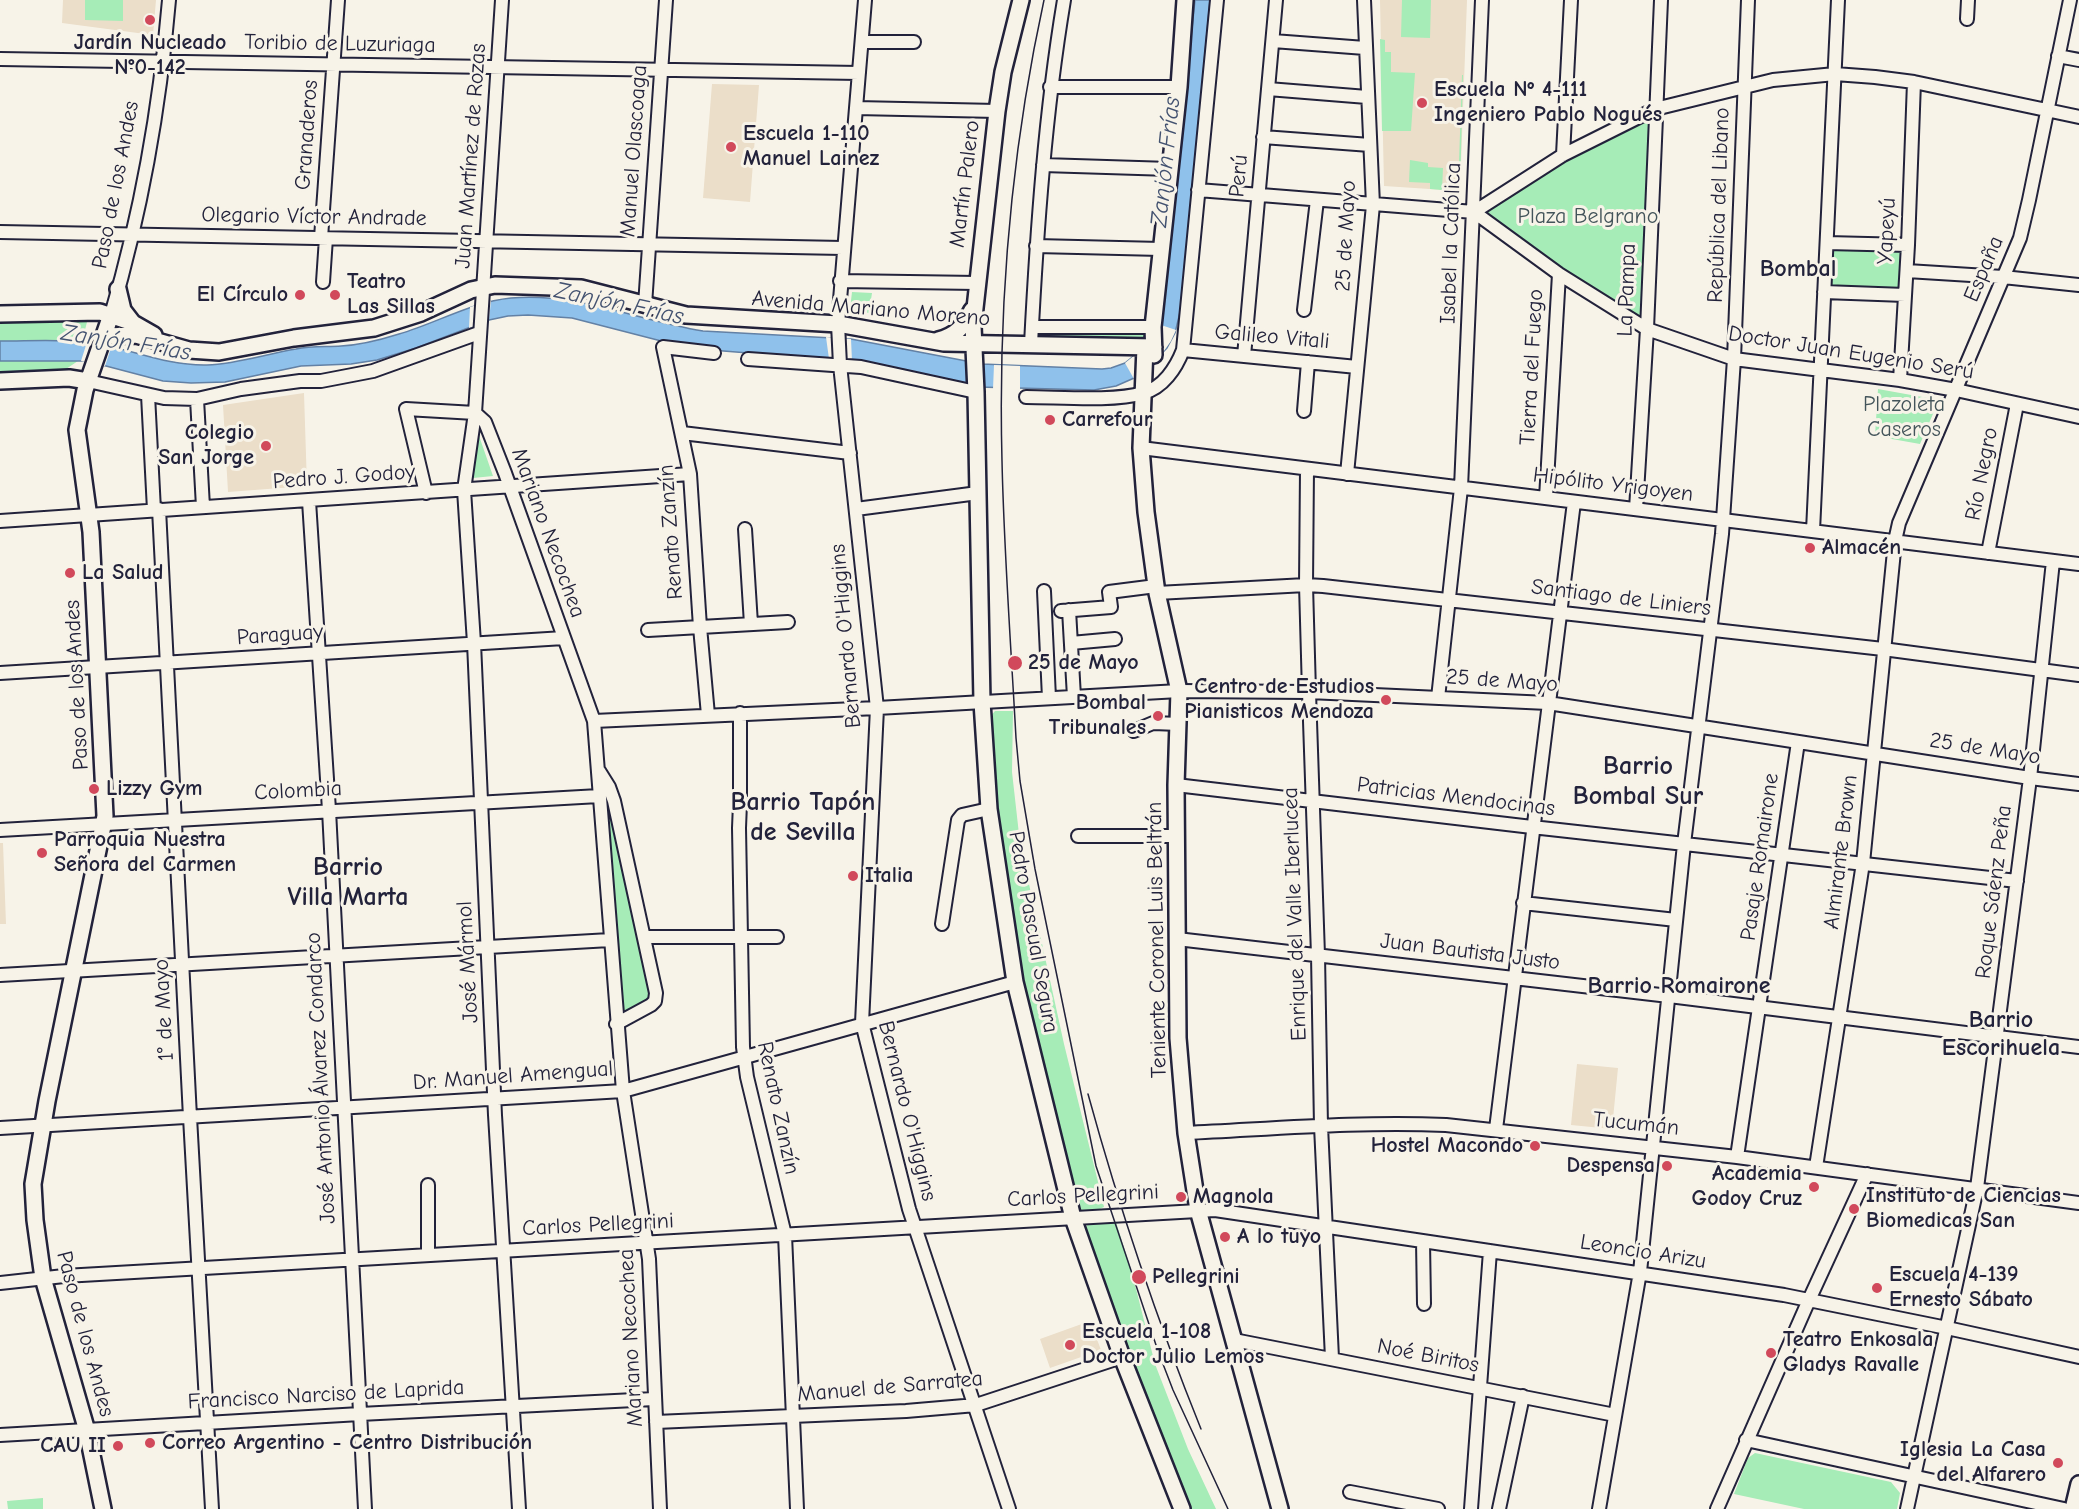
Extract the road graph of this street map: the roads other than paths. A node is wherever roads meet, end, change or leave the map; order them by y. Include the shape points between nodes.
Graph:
1 (169, 0) edge
2 (338, 0) edge
3 (502, 0) edge
4 (666, 0) edge
5 (865, 0) edge
6 (1021, 0) edge
7 (1064, 0) edge
8 (1185, 0) edge
9 (1216, 0) edge
10 (1276, 0) edge
11 (1359, 0) edge
12 (1364, 0) edge
13 (1482, 0) edge
14 (1571, 0) edge
15 (1661, 0) edge
16 (1748, 0) edge
17 (1838, 0) edge
18 (1968, 0) edge
19 (2070, 0) edge
20 (1967, 19) dead end
21 (1273, 41) junction
22 (861, 42) junction
23 (914, 42) dead end
24 (1365, 48) junction
25 (2058, 56) junction
26 (0, 59) edge
27 (2079, 60) edge
28 (163, 62) junction
29 (333, 65) junction
30 (497, 68) junction
31 (662, 70) junction
32 (859, 73) junction
33 (1835, 74) junction
34 (1914, 82) junction
35 (1744, 86) junction
36 (1050, 87) junction
37 (1179, 87) junction
38 (1268, 89) junction
39 (1367, 98) junction
40 (856, 108) junction
41 (1655, 109) junction
42 (997, 111) junction
43 (2047, 111) junction
44 (2079, 117) edge
45 (1263, 137) junction
46 (1370, 145) junction
47 (1563, 155) junction
48 (1042, 165) junction
49 (1170, 169) junction
50 (1198, 190) junction
51 (1259, 195) junction
52 (1317, 200) junction
53 (1373, 205) junction
54 (1474, 212) junction
55 (0, 232) edge
56 (132, 234) junction
57 (323, 238) junction
58 (486, 241) junction
59 (1827, 243) junction
60 (648, 244) junction
61 (1036, 246) junction
62 (1908, 246) junction
63 (843, 248) junction
64 (1161, 249) junction
65 (1907, 271) junction
66 (1559, 274) junction
67 (2003, 277) junction
68 (840, 281) junction
69 (323, 282) dead end
70 (977, 283) junction
71 (2079, 285) edge
72 (483, 286) junction
73 (118, 289) junction
74 (1824, 291) junction
75 (1905, 295) junction
76 (975, 302) junction
77 (645, 305) junction
78 (1304, 310) dead end
79 (0, 314) edge
80 (111, 315) junction
81 (480, 319) junction
82 (133, 322) junction
83 (1032, 327) junction
84 (1153, 327) junction
85 (1647, 329) junction
86 (102, 340) junction
87 (934, 341) junction
88 (167, 343) junction
89 (972, 344) junction
90 (1031, 344) junction
91 (839, 347) junction
92 (1183, 350) junction
93 (1148, 352) junction
94 (714, 353) dead end
95 (1244, 356) junction
96 (748, 359) dead end
97 (1734, 359) junction
98 (1308, 362) junction
99 (1357, 366) junction
100 (1821, 371) junction
101 (975, 379) junction
102 (1900, 380) junction
103 (0, 381) edge
104 (88, 381) junction
105 (1956, 390) junction
106 (1148, 391) junction
107 (148, 395) junction
108 (1026, 397) dead end
109 (197, 399) junction
110 (2017, 404) junction
111 (1304, 411) dead end
112 (475, 413) junction
113 (2079, 417) edge
114 (682, 433) junction
115 (1146, 449) junction
116 (850, 453) junction
117 (1307, 469) junction
118 (690, 474) junction
119 (1347, 474) junction
120 (510, 487) junction
121 (1461, 488) junction
122 (464, 490) junction
123 (426, 493) junction
124 (978, 493) junction
125 (1546, 498) junction
126 (309, 501) junction
127 (1574, 502) junction
128 (203, 507) junction
129 (856, 509) junction
130 (1636, 509) junction
131 (157, 510) junction
132 (88, 514) junction
133 (1723, 520) junction
134 (0, 521) edge
135 (745, 529) dead end
136 (1813, 531) junction
137 (1895, 541) junction
138 (1988, 553) junction
139 (2053, 561) junction
140 (2079, 564) edge
141 (1306, 585) junction
142 (1156, 590) junction
143 (1044, 591) dead end
144 (1449, 599) junction
145 (1559, 611) junction
146 (789, 622) dead end
147 (751, 624) junction
148 (700, 627) junction
149 (1711, 629) junction
150 (648, 630) dead end
151 (564, 638) junction
152 (1115, 639) dead end
153 (474, 643) junction
154 (1071, 643) junction
155 (1883, 649) junction
156 (319, 653) junction
157 (167, 663) junction
158 (99, 667) junction
159 (2041, 670) junction
160 (0, 673) edge
161 (2079, 675) edge
162 (1179, 691) junction
163 (1309, 692) junction
164 (1074, 697) junction
165 (1049, 698) junction
166 (1438, 698) junction
167 (982, 702) junction
168 (1548, 703) junction
169 (878, 708) junction
170 (740, 713) junction
171 (708, 715) junction
172 (594, 721) junction
173 (1179, 724) junction
174 (1698, 726) junction
175 (1134, 731) dead end
176 (1798, 742) junction
177 (1873, 753) junction
178 (597, 768) junction
179 (2030, 778) junction
180 (2079, 784) edge
181 (1176, 785) junction
182 (599, 796) junction
183 (481, 801) junction
184 (1312, 801) junction
185 (989, 809) junction
186 (329, 810) junction
187 (175, 819) junction
188 (103, 824) junction
189 (1532, 827) junction
190 (0, 830) edge
191 (1078, 836) dead end
192 (1177, 836) junction
193 (1684, 844) junction
194 (1782, 854) junction
195 (1863, 863) junction
196 (2017, 881) junction
197 (1523, 903) junction
198 (1676, 920) junction
199 (942, 924) dead end
200 (645, 937) junction
201 (740, 937) junction
202 (777, 937) dead end
203 (1177, 939) junction
204 (610, 940) junction
205 (489, 946) junction
206 (336, 955) junction
207 (1318, 956) junction
208 (183, 964) junction
209 (74, 970) junction
210 (0, 975) edge
211 (1514, 978) junction
212 (1015, 982) junction
213 (1669, 996) junction
214 (1759, 1007) junction
215 (1840, 1017) junction
216 (861, 1023) junction
217 (616, 1024) junction
218 (1998, 1037) junction
219 (2079, 1047) edge
220 (743, 1056) junction
221 (623, 1091) junction
222 (495, 1099) junction
223 (344, 1108) junction
224 (190, 1117) junction
225 (42, 1125) junction
226 (1321, 1126) junction
227 (0, 1128) edge
228 (1496, 1129) junction
229 (1186, 1133) junction
230 (1654, 1148) junction
231 (1737, 1157) junction
232 (1816, 1167) junction
233 (1867, 1174) junction
234 (428, 1185) dead end
235 (1977, 1188) junction
236 (2079, 1203) edge
237 (1198, 1210) junction
238 (1073, 1218) junction
239 (1325, 1226) junction
240 (916, 1227) junction
241 (785, 1235) junction
242 (1423, 1241) junction
243 (647, 1242) junction
244 (504, 1251) junction
245 (1490, 1251) junction
246 (428, 1255) junction
247 (351, 1260) junction
248 (199, 1268) junction
249 (1640, 1272) junction
250 (43, 1278) junction
251 (0, 1283) edge
252 (1809, 1300) junction
253 (1424, 1304) dead end
254 (1947, 1328) junction
255 (1234, 1340) junction
256 (1122, 1357) junction
257 (2079, 1357) edge
258 (1332, 1358) junction
259 (1481, 1388) junction
260 (1523, 1396) junction
261 (654, 1400) junction
262 (976, 1405) junction
263 (513, 1406) junction
264 (360, 1414) junction
265 (1615, 1415) junction
266 (793, 1416) junction
267 (207, 1422) junction
268 (656, 1422) junction
269 (87, 1431) junction
270 (0, 1436) edge
271 (1746, 1440) junction
272 (1914, 1475) junction
273 (2079, 1484) edge
274 (1350, 1491) dead end
275 (103, 1509) edge
276 (212, 1509) edge
277 (365, 1509) edge
278 (519, 1509) edge
279 (660, 1509) edge
280 (797, 1509) edge
281 (1009, 1509) edge
282 (1182, 1509) edge
283 (1280, 1509) edge
284 (1438, 1509) edge
285 (1471, 1509) edge
286 (1499, 1509) edge
287 (1599, 1509) edge
288 (1717, 1509) edge
289 (1907, 1509) edge
290 (2064, 1509) edge
291 (2073, 1509) edge

1 - 28 street, Paso de los Andes
2 - 29 street, Granaderos
3 - 30 street, Juan Martínez de Rozas
4 - 31 street, Manuel Olascoaga
5 - 22 street, Bernardo O'Higgins
6 - 42 main road, Martín Palero
7 - 36 street
8 - 37 main road, Teniente Coronel Luis Beltrán
9 - 50 street
10 - 21 street, Perú
11 - 12 street
12 - 24 street, 25 de Mayo
13 - 54 street, Isabel la Católica
14 - 47 street
15 - 41 street, La Pampa
16 - 35 street, República del Libano
17 - 33 street
18 - 20 street
19 - 25 street, España
21 - 24 street
21 - 38 street, Perú
22 - 23 street
22 - 32 street, Bernardo O'Higgins
24 - 39 street, 25 de Mayo
25 - 27 street
25 - 43 street, España
26 - 28 street, Toribio de Luzuriaga
28 - 29 street, Toribio de Luzuriaga
28 - 56 street, Paso de los Andes
29 - 30 street, Toribio de Luzuriaga
29 - 57 street, Granaderos
30 - 31 street, Toribio de Luzuriaga
30 - 58 street, Juan Martínez de Rozas
31 - 32 street, Toribio de Luzuriaga
31 - 60 street, Manuel Olascoaga
32 - 40 street, Bernardo O'Higgins
33 - 34 street
33 - 35 street
33 - 59 street
34 - 43 street
34 - 62 street, Yapeyú
35 - 41 street
35 - 97 street, República del Libano
36 - 37 street
36 - 48 street
37 - 49 main road, Teniente Coronel Luis Beltrán
38 - 39 street
38 - 45 street, Perú
39 - 46 street, 25 de Mayo
40 - 42 street
40 - 63 street, Bernardo O'Higgins
41 - 47 street
41 - 85 street, La Pampa
42 - 70 main road, Martín Palero
43 - 44 street
43 - 67 street, España via 2023,227
45 - 46 street
45 - 51 street, Perú
46 - 53 street, 25 de Mayo
47 - 54 street
48 - 49 street
48 - 61 street
49 - 64 main road, Teniente Coronel Luis Beltrán
50 - 51 street
50 - 92 street
51 - 52 street
51 - 95 street, Perú
52 - 53 street
52 - 78 street
53 - 54 street
53 - 99 street, 25 de Mayo
54 - 66 street, Doctor Juan Eugenio Serú
54 - 121 street, Isabel la Católica
55 - 56 street, Olegario Víctor Andrade
56 - 57 street, Olegario Víctor Andrade
56 - 73 street, Paso de los Andes
57 - 58 street, Olegario Víctor Andrade
57 - 69 street, Granaderos
58 - 60 street, Olegario Víctor Andrade
58 - 72 street, Juan Martínez de Rozas
59 - 62 street
59 - 74 street
60 - 63 street, Olegario Víctor Andrade
60 - 77 street, Manuel Olascoaga
61 - 64 street
61 - 83 street
62 - 65 street, Yapeyú
63 - 68 street, Bernardo O'Higgins
64 - 84 main road, Teniente Coronel Luis Beltrán
65 - 67 street
65 - 75 street, Yapeyú
66 - 85 street, Doctor Juan Eugenio Serú
66 - 125 street, Tierra del Fuego
67 - 71 street
67 - 105 street, España
68 - 70 street
68 - 91 street, Bernardo O'Higgins
70 - 76 main road, Martín Palero
72 - 77 main road, Avenida Mariano Moreno via 566,287
72 - 81 street, Juan Martínez de Rozas
72 - 88 main road, Avenida Mariano Moreno via 375,328 219,352
73 - 80 street, Paso de los Andes
73 - 82 main road via 123,310
74 - 75 street
74 - 100 street
75 - 102 street, Yapeyú
76 - 87 main road via 960,330
76 - 89 main road, Martín Palero
77 - 91 main road, Avenida Mariano Moreno
79 - 80 main road, Avenida Mariano Moreno via 93,311
80 - 82 main road, Avenida Mariano Moreno
80 - 86 main road, Paso de los Andes
81 - 109 street via 373,371
81 - 112 street
82 - 88 main road, Avenida Mariano Moreno
83 - 84 street
83 - 90 street
84 - 93 main road, Teniente Coronel Luis Beltrán
85 - 97 street, Doctor Juan Eugenio Serú
85 - 130 street, La Pampa
86 - 88 main road, Avenida Mariano Moreno via 136,335
86 - 104 main road, Paso de los Andes
87 - 89 main road, Avenida Mariano Moreno
87 - 91 main road, Avenida Mariano Moreno
89 - 90 main road, Avenida Mariano Moreno
89 - 101 main road, Martín Palero
90 - 93 main road, Avenida Mariano Moreno
91 - 96 street
91 - 101 street via 861,367
91 - 116 street, Bernardo O'Higgins
92 - 95 street, Galileo Vitali
92 - 106 street via 1172,372
93 - 106 main road, Teniente Coronel Luis Beltrán
94 - 114 street, Renato Zanzín via 663,347
95 - 98 street, Galileo Vitali
97 - 100 street, Doctor Juan Eugenio Serú
97 - 133 street, República del Libano
98 - 99 street, Galileo Vitali
98 - 111 street
99 - 119 street, 25 de Mayo
100 - 102 street, Doctor Juan Eugenio Serú
100 - 136 street
101 - 124 main road, Pedro Pascual Segura
102 - 105 street, Doctor Juan Eugenio Serú
103 - 104 main road
104 - 107 street
104 - 132 main road, Paso de los Andes via 77,430
105 - 110 street, Doctor Juan Eugenio Serú
105 - 137 street, España via 1899,523
106 - 108 street via 1112,397
106 - 115 main road, Teniente Coronel Luis Beltrán
107 - 109 street
107 - 131 street, 1° de Mayo
109 - 128 street
110 - 113 street, Doctor Juan Eugenio Serú
110 - 138 street, Río Negro
112 - 120 street, Mariano Necochea via 485,422
112 - 122 street, José Mármol
112 - 123 street via 406,409
114 - 116 street
114 - 118 street, Renato Zanzín
115 - 117 street, Hipólito Yrigoyen
115 - 142 main road, Teniente Coronel Luis Beltrán via 1146,512
116 - 129 street, Bernardo O'Higgins
117 - 119 street, Hipólito Yrigoyen
117 - 141 street, Enrique del Valle Iberlucea
118 - 120 street, Pedro J. Godoy
118 - 148 street, Renato Zanzín
119 - 121 street, Hipólito Yrigoyen
120 - 122 street, Pedro J. Godoy
120 - 151 street, Mariano Necochea
121 - 125 street, Hipólito Yrigoyen
121 - 144 street, Isabel la Católica
122 - 123 street, Pedro J. Godoy
122 - 153 street, José Mármol
123 - 126 street, Pedro J. Godoy
124 - 129 street
124 - 167 main road, Pedro Pascual Segura
125 - 127 street, Hipólito Yrigoyen
126 - 128 street, Pedro J. Godoy
126 - 156 street, José Antonio Álvarez Condarco
127 - 130 street, Hipólito Yrigoyen
127 - 145 street
128 - 131 street, Pedro J. Godoy
129 - 169 street, Bernardo O'Higgins
130 - 133 street, Hipólito Yrigoyen
131 - 132 street, Pedro J. Godoy
131 - 157 street, 1° de Mayo
132 - 134 street, Pedro J. Godoy
132 - 158 main road, Paso de los Andes
133 - 136 street, Hipólito Yrigoyen
133 - 149 street, República del Libano
135 - 147 street
136 - 137 street, Hipólito Yrigoyen
137 - 138 street, Hipólito Yrigoyen
137 - 155 street, Almirante Brown
138 - 139 street, Hipólito Yrigoyen
139 - 140 street, Hipólito Yrigoyen
139 - 159 street, Roque Sáenz Peña
141 - 142 street, Santiago de Liniers
141 - 144 street, Santiago de Liniers
141 - 163 street, Enrique del Valle Iberlucea
142 - 154 street, Santiago de Liniers via 1108,592 1111,607 1065,610
142 - 162 main road, Teniente Coronel Luis Beltrán
143 - 165 street
144 - 145 street, Santiago de Liniers
144 - 166 street, Isabel la Católica
145 - 149 street, Santiago de Liniers
145 - 168 street
146 - 147 street
147 - 148 street
148 - 150 street
148 - 171 street, Renato Zanzín
149 - 155 street, Santiago de Liniers
149 - 174 street, República del Libano
151 - 153 street, Paraguay
151 - 172 street, Mariano Necochea
152 - 154 street
153 - 156 street, Paraguay
153 - 183 street, José Mármol
154 - 164 street
155 - 159 street, Santiago de Liniers
155 - 177 street, Almirante Brown
156 - 157 street, Paraguay
156 - 186 street, José Antonio Álvarez Condarco
157 - 158 street, Paraguay
157 - 187 street, 1° de Mayo
158 - 160 street, Paraguay
158 - 188 main road, Paso de los Andes
159 - 161 street, Santiago de Liniers
159 - 179 street, Roque Sáenz Peña
162 - 163 street, 25 de Mayo
162 - 164 street, 25 de Mayo
162 - 173 main road, Teniente Coronel Luis Beltrán
163 - 166 street, 25 de Mayo
163 - 184 street, Enrique del Valle Iberlucea
164 - 165 street, 25 de Mayo
165 - 167 street, 25 de Mayo
166 - 168 street, 25 de Mayo
167 - 169 street, 25 de Mayo
167 - 185 main road, Pedro Pascual Segura
168 - 174 street, 25 de Mayo
168 - 189 street
169 - 170 street, 25 de Mayo
169 - 216 street, Bernardo O'Higgins
170 - 171 street, 25 de Mayo
170 - 201 street, Renato Zanzín
171 - 172 street, 25 de Mayo
172 - 178 street, Mariano Necochea
173 - 175 street via 1153,723
173 - 181 main road, Teniente Coronel Luis Beltrán
174 - 176 street, 25 de Mayo
174 - 193 street, República del Libano
176 - 177 street, 25 de Mayo
176 - 194 street, Pasaje Romairone
177 - 179 street, 25 de Mayo
177 - 195 street, Almirante Brown
178 - 182 street, Mariano Necochea
178 - 200 street, Mariano Necochea via 614,801
179 - 180 street, 25 de Mayo
179 - 196 street, Roque Sáenz Peña
181 - 184 street, Patricias Mendocinas
181 - 192 main road, Teniente Coronel Luis Beltrán
182 - 183 street, Colombia
182 - 204 street, Mariano Necochea
183 - 186 street, Colombia
183 - 205 street, José Mármol
184 - 189 street, Patricias Mendocinas
184 - 207 street, Enrique del Valle Iberlucea
185 - 199 street via 962,815 958,820
185 - 212 main road, Pedro Pascual Segura
186 - 187 street, Colombia
186 - 206 street, José Antonio Álvarez Condarco
187 - 188 street, Colombia
187 - 208 street, 1° de Mayo
188 - 190 street, Colombia
188 - 209 main road, Paso de los Andes
189 - 193 street, Patricias Mendocinas
189 - 197 street
191 - 192 street
192 - 203 main road, Teniente Coronel Luis Beltrán
193 - 194 street, Patricias Mendocinas
193 - 198 street, República del Libano
194 - 195 street, Patricias Mendocinas
194 - 214 street, Pasaje Romairone
195 - 196 street, Patricias Mendocinas
195 - 215 street, Almirante Brown
196 - 218 street, Roque Sáenz Peña
197 - 198 street
197 - 211 street
198 - 213 street, República del Libano
200 - 201 street
200 - 217 street, Mariano Necochea via 656,1001
201 - 202 street
201 - 220 street, Renato Zanzín
203 - 207 street, Juan Bautista Justo
203 - 229 main road, Teniente Coronel Luis Beltrán via 1178,1038
204 - 205 street
204 - 217 street, Mariano Necochea
205 - 206 street
205 - 222 street, José Mármol
206 - 208 street
206 - 223 street, José Antonio Álvarez Condarco
207 - 211 street, Juan Bautista Justo
207 - 226 street, Enrique del Valle Iberlucea
208 - 209 street
208 - 224 street, 1° de Mayo
209 - 210 street
209 - 225 main road, Paso de los Andes
211 - 213 street, Juan Bautista Justo
211 - 228 street
212 - 216 street, Dr. Manuel Amengual
212 - 238 main road, Pedro Pascual Segura
213 - 214 street, Juan Bautista Justo
213 - 230 street, República del Libano
214 - 215 street, Juan Bautista Justo
214 - 231 street, Pasaje Romairone
215 - 218 street, Juan Bautista Justo
215 - 232 street, Almirante Brown
216 - 220 street, Dr. Manuel Amengual
216 - 240 street, Bernardo O'Higgins
217 - 221 street, Mariano Necochea
218 - 219 street, Juan Bautista Justo
218 - 235 street, Roque Sáenz Peña
220 - 221 street, Dr. Manuel Amengual
220 - 241 street, Renato Zanzín
221 - 222 street, Dr. Manuel Amengual
221 - 243 street, Mariano Necochea
222 - 223 street, Dr. Manuel Amengual
222 - 244 street, José Mármol
223 - 224 street, Dr. Manuel Amengual
223 - 247 street, José Antonio Álvarez Condarco
224 - 225 street, Dr. Manuel Amengual
224 - 248 street, 1° de Mayo
225 - 227 street, Dr. Manuel Amengual
225 - 250 main road, Paso de los Andes via 33,1192
226 - 228 street, Tucumán via 1413,1124
226 - 229 street, Tucumán
226 - 239 street, Enrique del Valle Iberlucea
228 - 230 street, Tucumán
229 - 237 main road, Teniente Coronel Luis Beltrán
230 - 231 street, Tucumán
230 - 249 street, República del Libano
231 - 232 street, Tucumán
232 - 233 street, Tucumán
233 - 235 street, Tucumán
233 - 252 street
234 - 246 street
235 - 236 street, Tucumán
235 - 254 street, Roque Sáenz Peña
237 - 238 street, Carlos Pellegrini
237 - 239 street, Leoncio Arizu
237 - 255 main road, Teniente Coronel Luis Beltrán
238 - 240 street, Carlos Pellegrini
238 - 256 main road, Pedro Pascual Segura
239 - 242 street, Leoncio Arizu
239 - 258 street, Enrique del Valle Iberlucea
240 - 241 street, Carlos Pellegrini
240 - 262 street, Bernardo O'Higgins
241 - 243 street, Carlos Pellegrini
241 - 266 street, Renato Zanzín
242 - 245 street, Leoncio Arizu
242 - 253 street
243 - 244 street, Carlos Pellegrini
243 - 261 street, Mariano Necochea
244 - 246 street, Carlos Pellegrini
244 - 263 street, José Mármol
245 - 249 street, Leoncio Arizu
245 - 259 street
246 - 247 street, Carlos Pellegrini
247 - 248 street, Carlos Pellegrini
247 - 264 street, José Antonio Álvarez Condarco
248 - 250 street, Carlos Pellegrini
248 - 267 street, 1° de Mayo
249 - 252 street, Leoncio Arizu
249 - 265 street, República del Libano
250 - 251 street, Carlos Pellegrini
250 - 269 main road, Paso de los Andes
252 - 254 street, Leoncio Arizu
252 - 271 street
254 - 257 street, Leoncio Arizu
254 - 272 street, Roque Sáenz Peña
255 - 258 street, Noé Biritos
255 - 283 main road, Teniente Coronel Luis Beltrán
256 - 262 street, Manuel de Sarratea
256 - 282 main road, Pedro Pascual Segura
258 - 259 street, Noé Biritos
259 - 260 street, Noé Biritos
259 - 285 street
260 - 265 street, Noé Biritos
260 - 286 street
261 - 263 street, Francisco Narciso de Laprida
261 - 268 street, Mariano Necochea
262 - 266 street, Manuel de Sarratea
262 - 281 street, Bernardo O'Higgins
263 - 264 street, Francisco Narciso de Laprida
263 - 278 street, José Mármol
264 - 267 street, Francisco Narciso de Laprida
264 - 277 street, José Antonio Álvarez Condarco
265 - 287 street, República del Libano
266 - 268 street, Manuel de Sarratea
266 - 280 street, Renato Zanzín
267 - 269 street, Francisco Narciso de Laprida
267 - 276 street, 1° de Mayo
268 - 279 street, Mariano Necochea
269 - 270 street, Francisco Narciso de Laprida
269 - 275 main road, Paso de los Andes
271 - 272 street
271 - 288 street
272 - 289 street, Roque Sáenz Peña
272 - 290 street
273 - 291 main road
274 - 284 street

